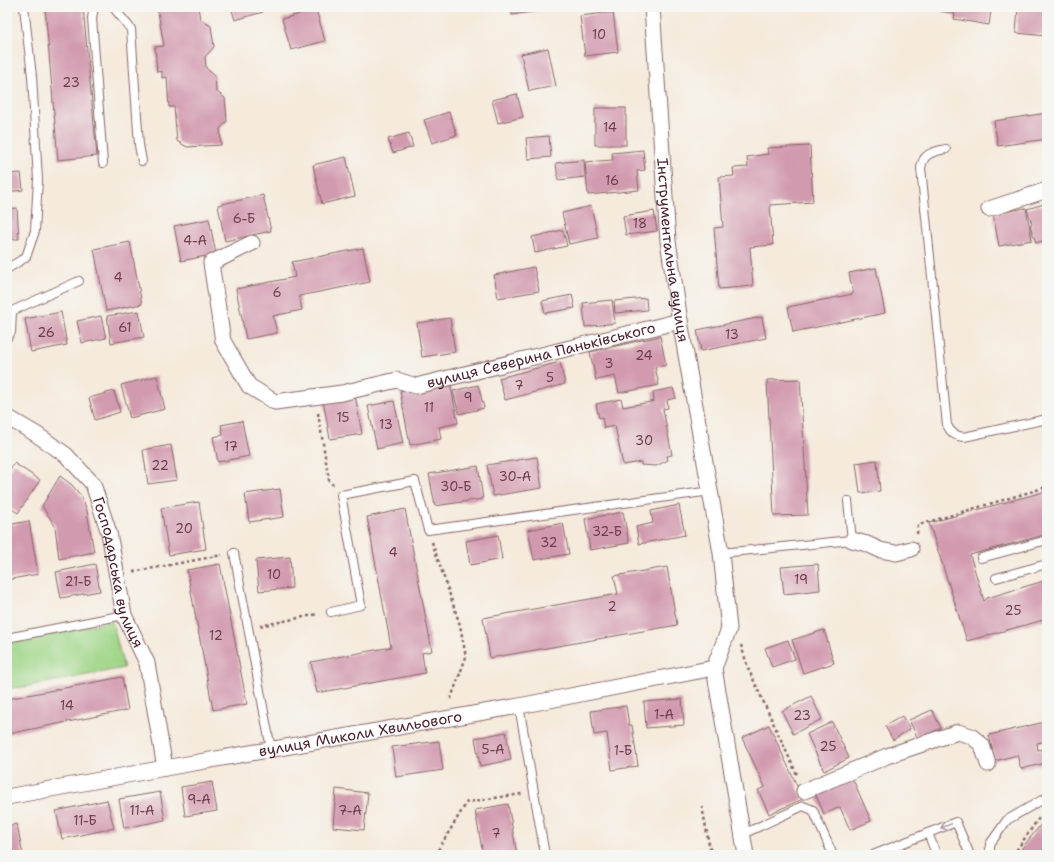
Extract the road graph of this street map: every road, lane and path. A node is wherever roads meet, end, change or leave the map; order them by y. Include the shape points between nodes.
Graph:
1 (24, 7) edge
2 (94, 7) edge
3 (113, 7) edge
4 (652, 7) edge
5 (946, 149) dead end
6 (142, 161) dead end
7 (103, 163) dead end
8 (1047, 190) edge
9 (989, 209) dead end
10 (252, 243) dead end
11 (7, 269) edge
12 (79, 281) dead end
13 (680, 321) junction
14 (7, 338) edge
15 (315, 396) junction
16 (7, 418) edge
17 (1047, 419) edge
18 (1047, 487) edge
19 (711, 491) junction
20 (341, 495) junction
21 (848, 502) dead end
22 (428, 530) junction
23 (852, 540) junction
24 (1047, 540) edge
25 (911, 549) joint
26 (234, 553) joint
27 (721, 553) junction
28 (981, 558) dead end
29 (1047, 564) edge
30 (117, 576) junction
31 (996, 578) dead end
32 (331, 612) joint
33 (124, 615) junction
34 (248, 628) junction
35 (7, 638) edge
36 (714, 668) junction
37 (748, 668) dead end
38 (519, 706) junction
39 (444, 719) junction
40 (271, 749) junction
41 (988, 764) dead end
42 (165, 768) junction
43 (534, 792) junction
44 (804, 792) joint
45 (7, 797) edge
46 (1047, 797) edge
47 (702, 806) dead end
48 (1043, 813) dead end
49 (928, 833) junction
50 (743, 834) junction
51 (935, 851) dead end
52 (435, 855) edge
53 (545, 855) edge
54 (711, 855) edge
55 (746, 855) edge
56 (833, 855) edge
57 (873, 855) edge
58 (970, 855) edge
59 (990, 855) edge
60 (1013, 855) edge

1 - 11 lane via 32,76 38,180 35,231 26,257
2 - 7 lane via 92,18
3 - 6 lane via 131,29
4 - 13 street, Інструментальна вулиця via 668,241
5 - 17 lane via 926,156 921,168 950,432 964,437
8 - 9 street
10 - 15 street, вулиця Северина Паньківського via 211,263 223,341 249,386 275,402
12 - 14 lane via 12,311 11,332
13 - 15 street, вулиця Северина Паньківського via 416,386 397,380 342,393
13 - 19 street, Інструментальна вулиця
15 - 20 path via 329,480
16 - 30 street, Господарська вулиця via 36,434 66,456 93,484 109,533
18 - 25 path via 918,525 916,540
19 - 22 lane
19 - 27 street, Інструментальна вулиця
20 - 22 lane via 416,481
20 - 32 lane via 361,605
21 - 23 lane
22 - 39 path via 460,625 466,657
23 - 25 street via 880,550 896,552
23 - 27 lane
24 - 28 lane
26 - 30 path
26 - 34 lane
27 - 36 street, Інструментальна вулиця via 729,629
29 - 31 lane
30 - 33 street, Господарська вулиця
32 - 34 path
33 - 35 lane
33 - 42 street, Господарська вулиця via 147,663
34 - 40 lane
36 - 38 street, вулиця Миколи Хвильового
36 - 50 street
37 - 44 path
38 - 39 street, вулиця Миколи Хвильового
38 - 43 lane
39 - 40 street, вулиця Миколи Хвильового
40 - 42 street, вулиця Миколи Хвильового
41 - 44 street via 982,745 971,736 958,732 887,756
42 - 45 street, вулиця Миколи Хвильового
43 - 52 path via 467,802
43 - 53 lane
46 - 59 lane via 1007,820 990,844
47 - 54 path
48 - 60 path
49 - 51 lane
49 - 57 lane
58 -> 49 lane via 956,822
50 - 55 street
50 - 56 lane via 804,806 813,810

